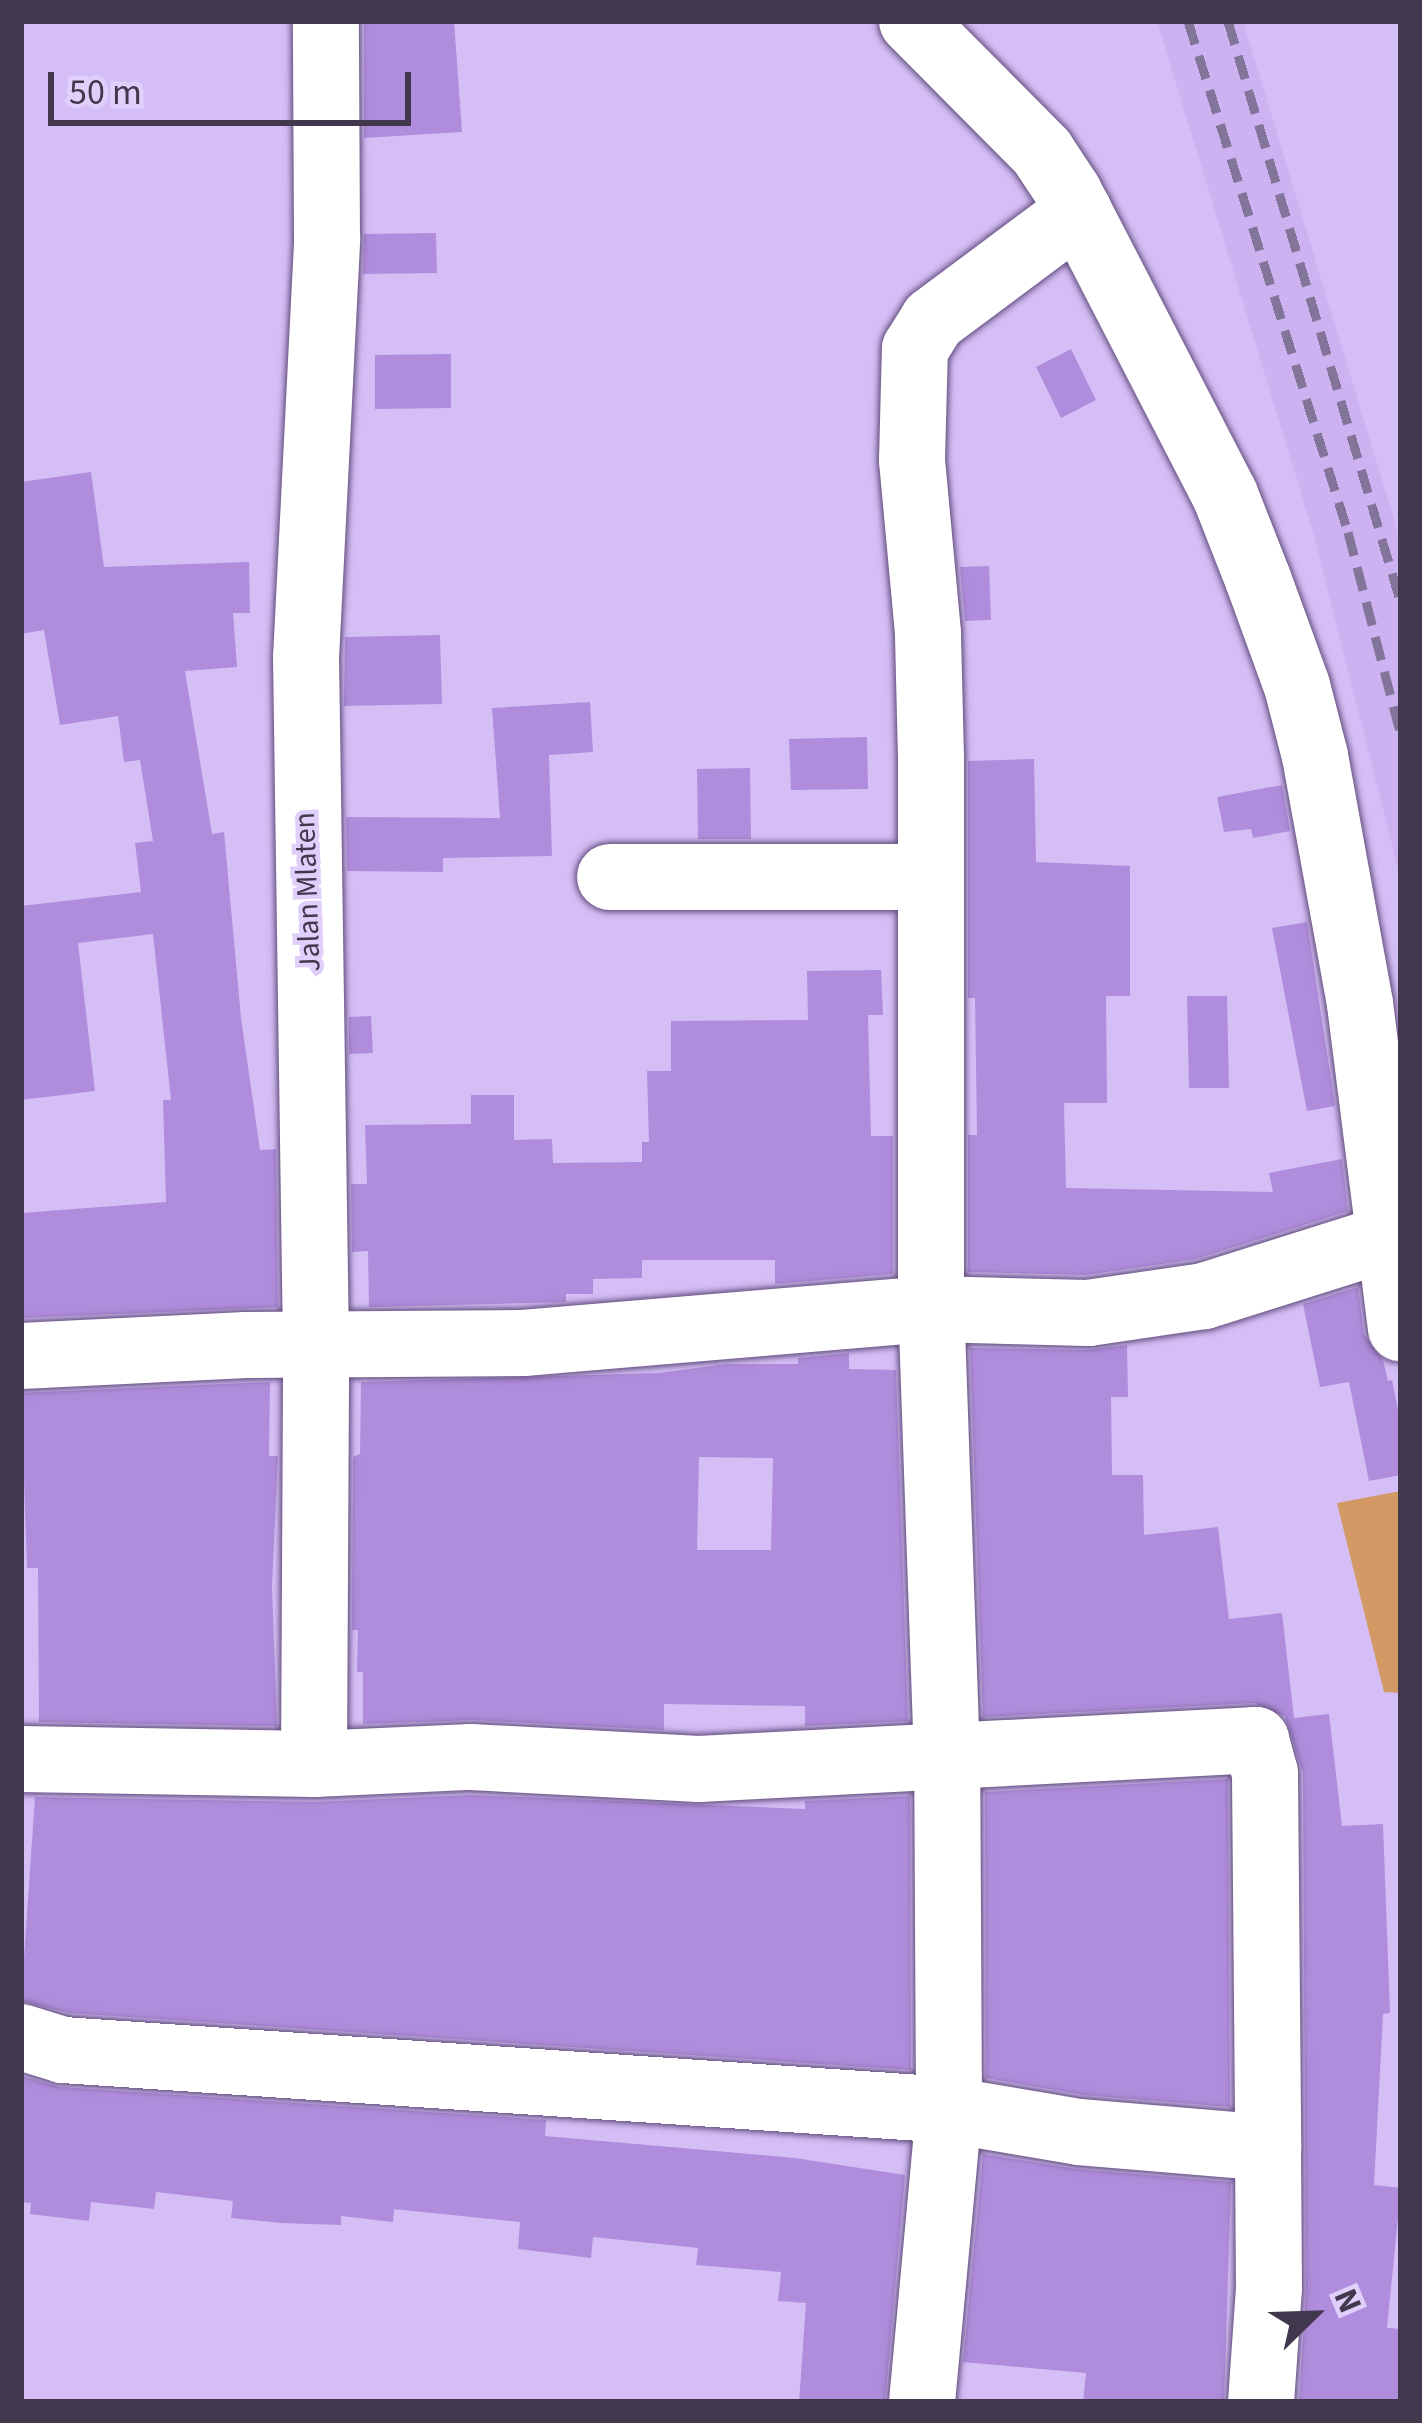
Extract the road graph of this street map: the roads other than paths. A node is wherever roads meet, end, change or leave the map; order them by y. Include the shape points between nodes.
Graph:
1 (326, 21) edge
2 (912, 21) edge
3 (1079, 212) junction
4 (610, 877) dead end
5 (931, 877) junction
6 (1388, 1238) junction
7 (931, 1309) junction
8 (1401, 1328) edge
9 (316, 1346) junction
10 (21, 1356) edge
11 (947, 1758) junction
12 (21, 1760) edge
13 (314, 1764) junction
14 (21, 2037) edge
15 (950, 2110) junction
16 (1268, 2148) junction
17 (922, 2402) edge
18 (1261, 2402) edge

1 - 9 street, Jalan Mlaten via 327,238 305,658
2 - 3 street via 1042,152
3 - 5 street via 933,320 915,349 912,460 928,633
3 - 6 street via 1225,495 1298,686 1360,1004
4 - 5 street
5 - 7 street
6 - 7 street via 1204,1296 1088,1312
6 - 8 street
7 - 9 street via 523,1343
7 - 11 street
9 - 10 street
9 - 13 street, Jalan Mlaten
11 - 13 street via 700,1769 471,1757
11 - 15 street
11 - 16 street via 1256,1740 1264,1773
12 - 13 street
14 - 15 street via 63,2050
15 - 16 street via 1079,2132
15 - 17 street
16 - 18 street

